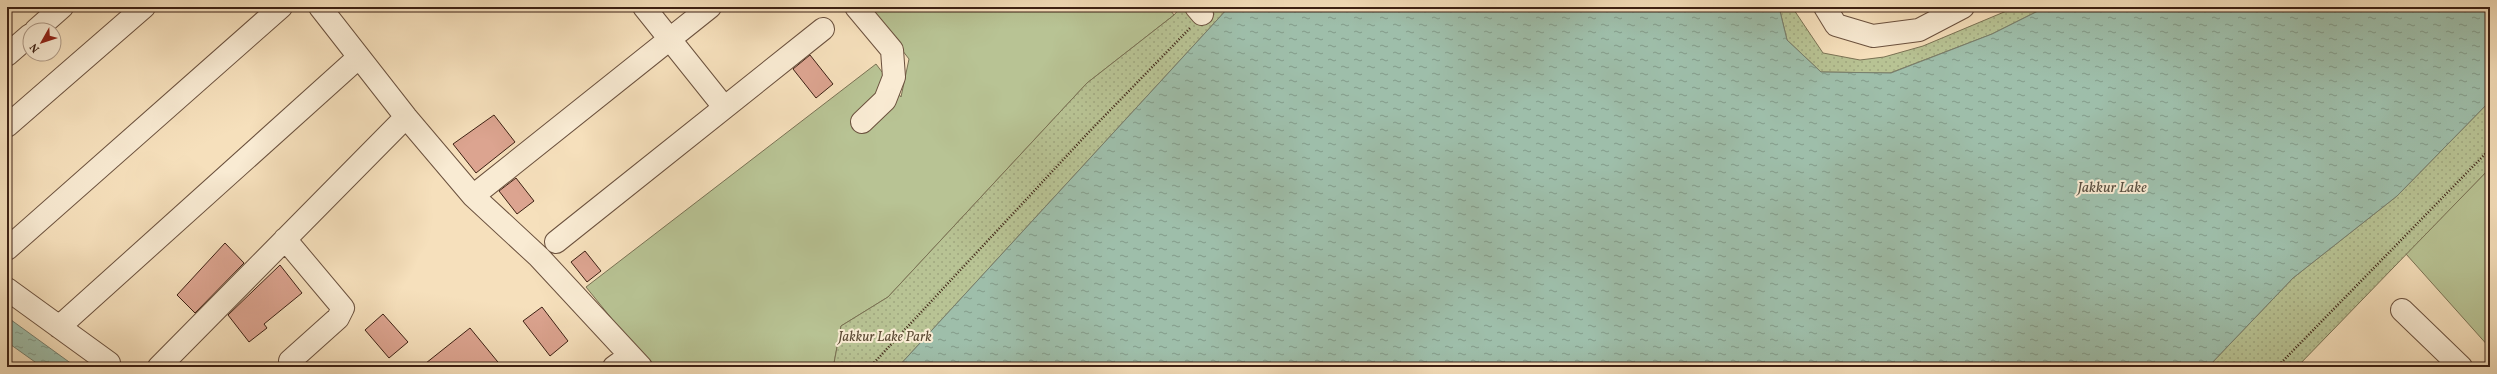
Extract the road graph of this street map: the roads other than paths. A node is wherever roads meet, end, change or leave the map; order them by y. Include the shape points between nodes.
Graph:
1 (62, 7) edge
2 (144, 7) edge
3 (281, 7) edge
4 (320, 7) edge
5 (644, 7) edge
6 (710, 7) edge
7 (856, 7) edge
8 (1825, 7) edge
9 (1963, 7) edge
10 (45, 22) edge
11 (822, 29) dead end
12 (669, 39) junction
13 (22, 42) edge
14 (7, 55) edge
15 (360, 57) junction
16 (724, 107) junction
17 (406, 117) junction
18 (862, 122) dead end
19 (7, 126) edge
20 (473, 196) junction
21 (285, 239) junction
22 (556, 242) dead end
23 (7, 249) edge
24 (7, 289) edge
25 (2402, 310) dead end
26 (60, 327) junction
27 (290, 361) dead end
28 (109, 363) dead end
29 (628, 363) edge
30 (159, 367) edge
31 (2461, 367) edge

1 - 10 street
2 - 19 street
3 - 23 street
4 - 15 street
5 - 12 street
6 - 12 street
7 - 18 street via 892,50 894,77 885,100
8 - 9 street via 1836,25 1873,36 1919,30
11 - 16 street
12 - 16 street
12 - 20 street
13 - 14 street
15 - 17 street
15 - 26 street
16 - 22 street
17 - 20 street
17 - 21 street
20 - 29 street via 540,258
21 - 27 street via 343,308 338,318
21 - 30 street
24 - 26 street
25 - 31 street
26 - 28 street

